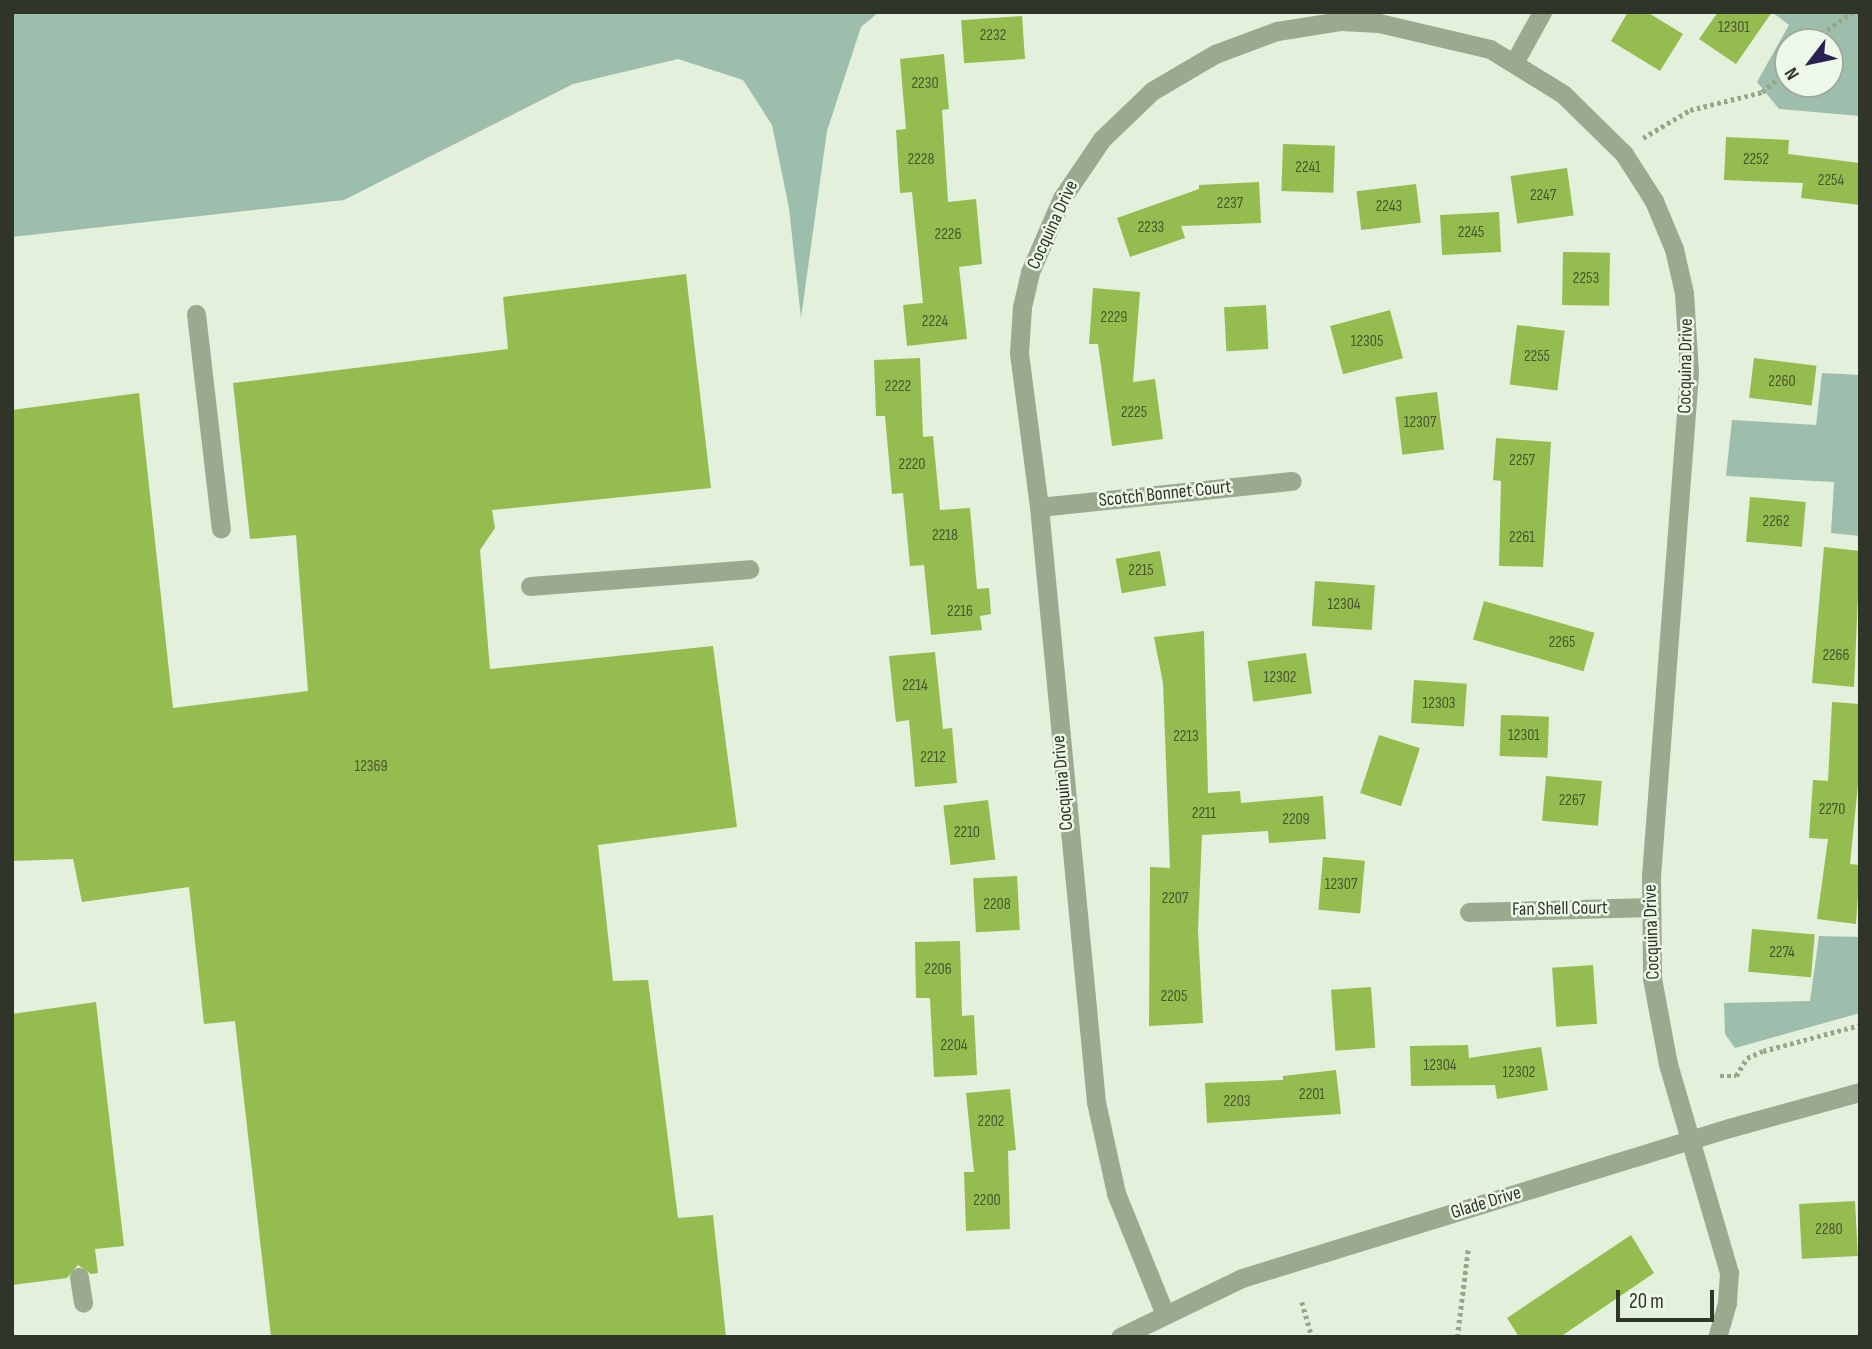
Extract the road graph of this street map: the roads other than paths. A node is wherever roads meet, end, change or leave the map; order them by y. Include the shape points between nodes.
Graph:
1 (1542, 12) edge
2 (1515, 61) junction
3 (196, 314) dead end
4 (1292, 481) dead end
5 (1039, 507) junction
6 (221, 529) dead end
7 (749, 569) dead end
8 (530, 586) dead end
9 (1651, 908) junction
10 (1469, 912) dead end
11 (1860, 1092) edge
12 (1690, 1140) junction
13 (79, 1277) dead end
14 (83, 1303) dead end
15 (1164, 1312) junction
16 (1120, 1337) edge
17 (1717, 1337) edge

1 - 2 street
2 - 5 street, Cocquina Drive via 1470,44 1392,25 1307,24 1215,54 1183,70 1124,114 1062,198 1043,236 1022,307 1019,353
2 - 9 street, Cocquina Drive via 1572,101 1624,154 1654,201 1674,249 1690,336
3 - 6 street
4 - 5 street, Scotch Bonnet Court
5 - 15 street, Cocquina Drive via 1096,1102 1116,1194
7 - 8 street
9 - 10 street, Fan Shell Court
9 - 12 street, Cocquina Drive via 1659,1024
11 - 12 street, Glade Drive
12 - 15 street, Glade Drive via 1274,1268
12 - 17 street, Cocquina Drive via 1729,1273 1727,1303
13 - 14 street
15 - 16 street, Glade Drive

